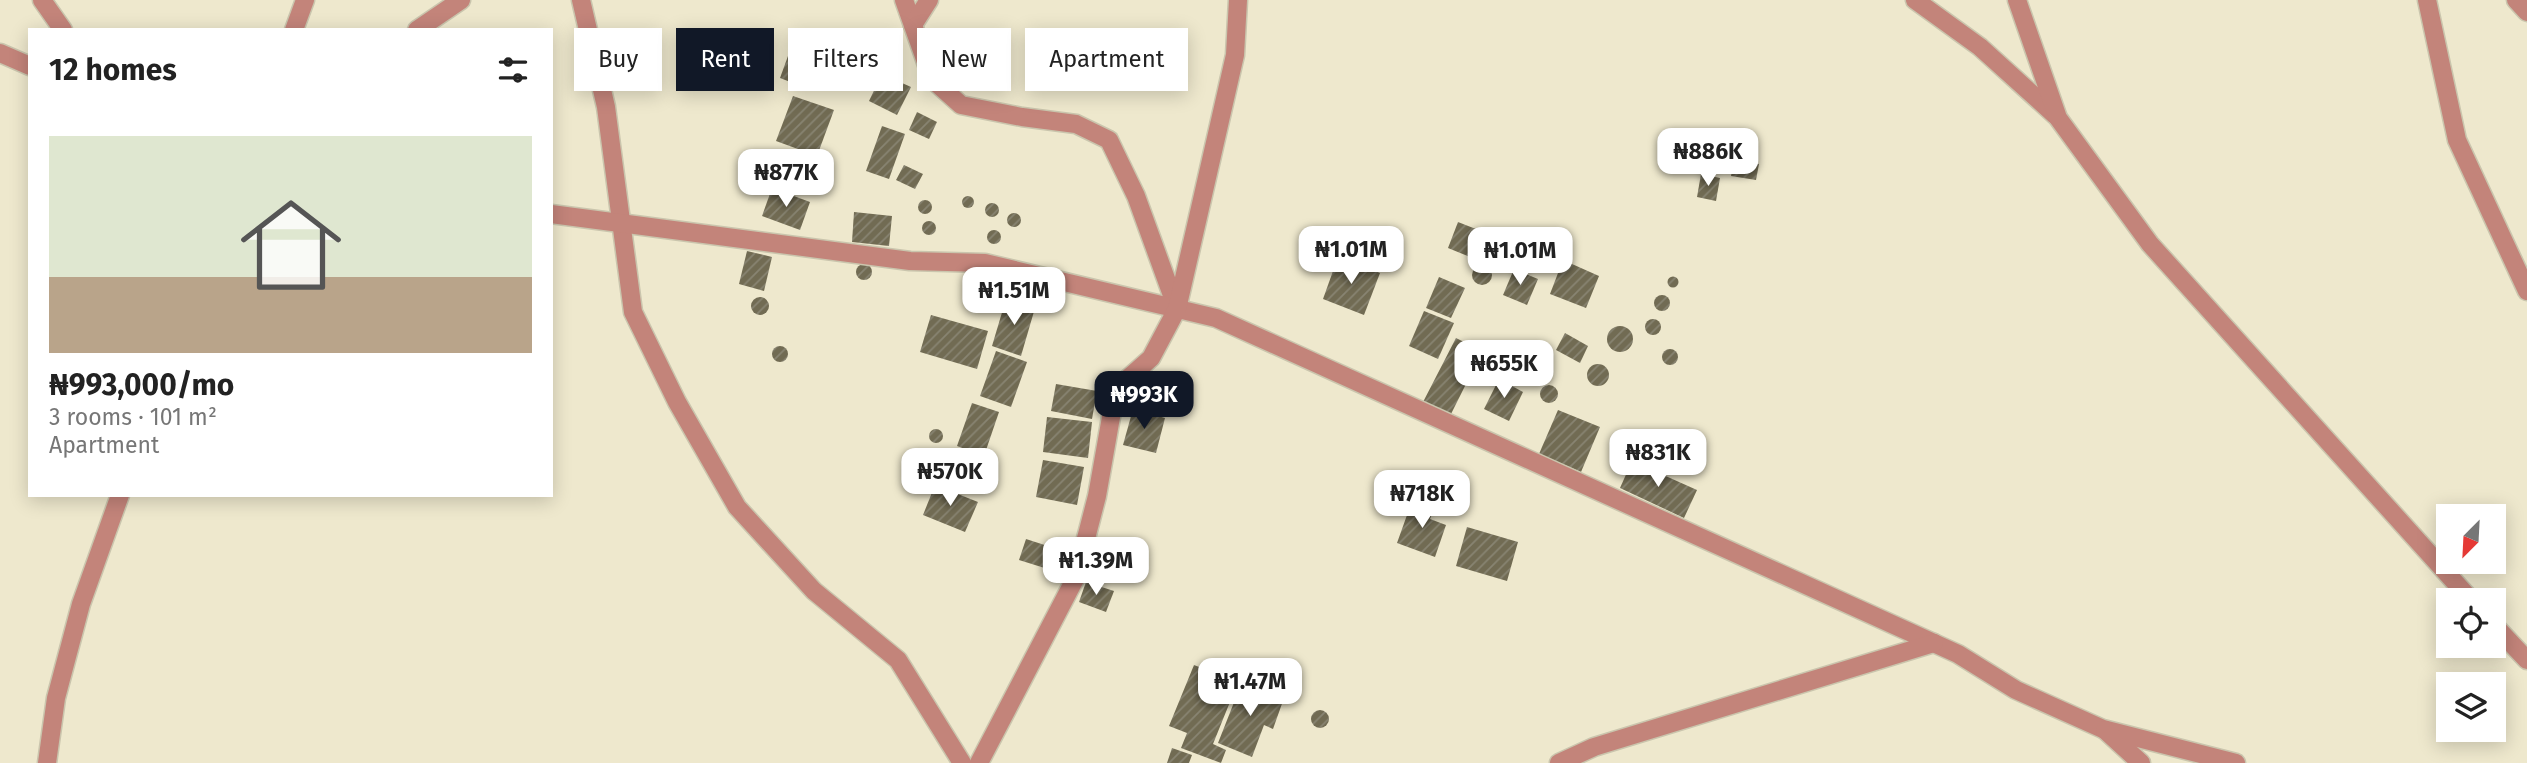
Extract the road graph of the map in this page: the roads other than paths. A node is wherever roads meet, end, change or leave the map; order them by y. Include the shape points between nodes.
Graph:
1 (42, 0) edge
2 (305, 0) edge
3 (461, 0) edge
4 (581, 0) edge
5 (904, 0) edge
6 (929, 0) edge
7 (1238, 0) edge
8 (1915, 0) edge
9 (2017, 0) edge
10 (2427, 0) edge
11 (2516, 0) edge
12 (2527, 12) edge
13 (914, 25) junction
14 (62, 28) edge
15 (295, 28) edge
16 (420, 28) edge
17 (0, 53) edge
18 (28, 64) edge
19 (2058, 118) junction
20 (553, 214) edge
21 (622, 225) junction
22 (2527, 291) edge
23 (1177, 309) junction
24 (119, 497) edge
25 (2460, 588) edge
26 (2506, 638) edge
27 (1934, 643) junction
28 (2527, 660) edge
29 (2104, 729) junction
30 (47, 763) edge
31 (961, 763) edge
32 (979, 763) edge
33 (1559, 763) edge
34 (2141, 763) edge
35 (2236, 763) edge

1 - 14 street
2 - 15 street
3 - 16 street
4 - 21 street via 606,107
5 - 13 street
6 - 13 street
7 - 23 street via 1235,55
8 - 19 street via 1980,47
9 - 19 street
10 - 22 street via 2457,140
11 - 12 street
13 - 23 street via 932,79 961,104 1076,124 1109,139 1136,196
17 - 18 street
19 - 25 street via 2150,244
20 - 21 street
21 - 23 street via 910,261 977,261
21 - 31 street via 633,312 677,402 737,507 814,591 898,660
23 - 27 street via 1216,318
23 - 32 street via 1151,358 1116,389 1097,496 1076,577
24 - 30 street via 81,604 56,698
26 - 28 street
27 - 29 street via 2016,690
27 - 33 street via 1594,747
29 - 34 street
29 - 35 street

